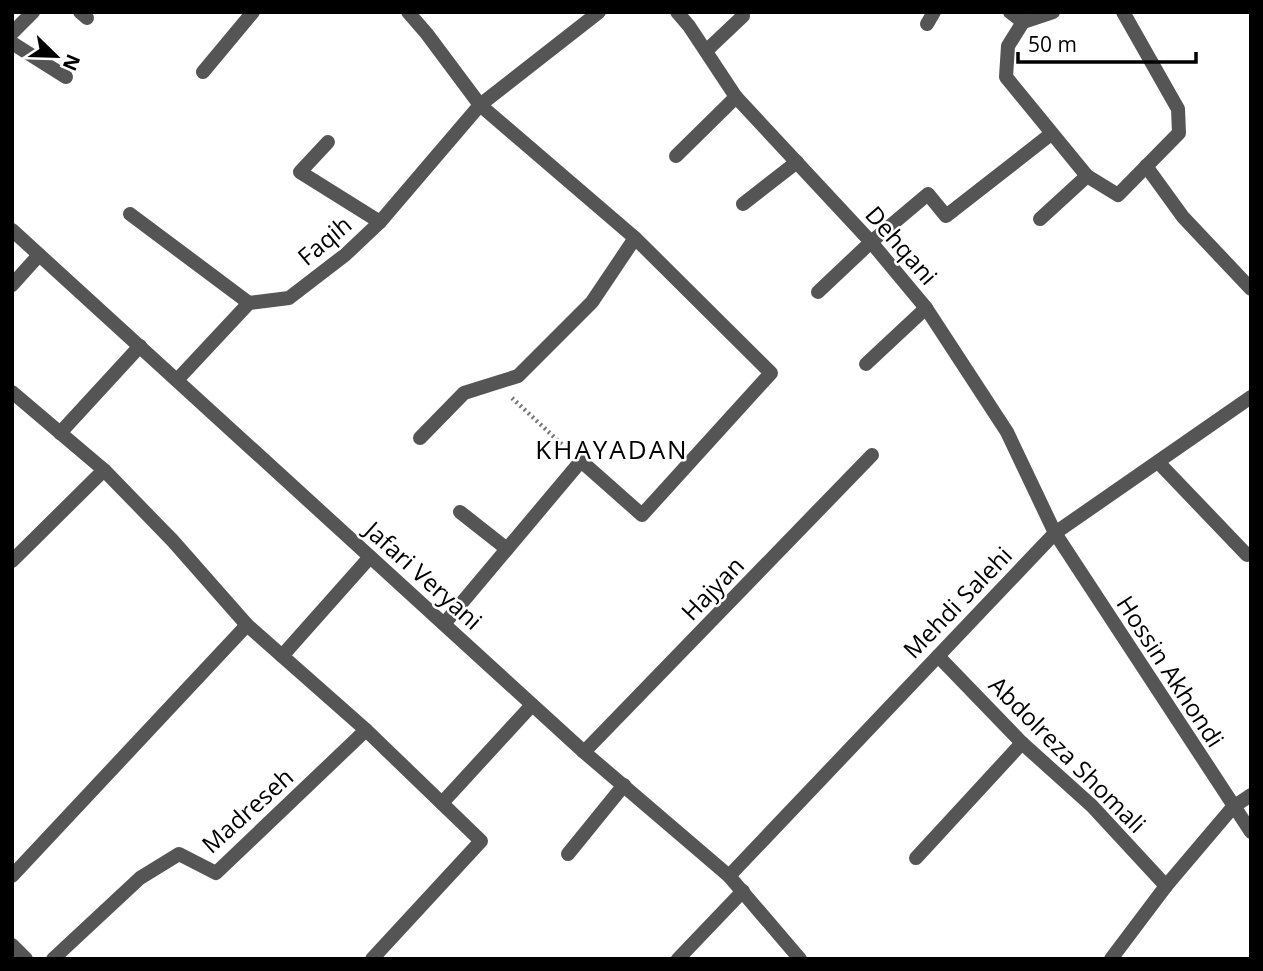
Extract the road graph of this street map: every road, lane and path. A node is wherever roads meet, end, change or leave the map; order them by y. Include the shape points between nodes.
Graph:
1 (33, 12) edge
2 (253, 12) edge
3 (408, 12) edge
4 (599, 12) edge
5 (677, 12) edge
6 (1010, 12) edge
7 (1053, 12) edge
8 (1123, 12) edge
9 (743, 16) dead end
10 (1024, 22) junction
11 (12, 33) edge
12 (12, 43) edge
13 (706, 51) junction
14 (203, 72) dead end
15 (66, 77) dead end
16 (736, 97) junction
17 (480, 105) junction
18 (1051, 134) junction
19 (328, 142) dead end
20 (676, 156) dead end
21 (797, 162) junction
22 (1146, 166) junction
23 (1087, 176) junction
24 (743, 204) dead end
25 (130, 214) dead end
26 (1040, 219) dead end
27 (380, 222) junction
28 (12, 230) edge
29 (635, 238) junction
30 (871, 242) junction
31 (40, 255) junction
32 (12, 285) edge
33 (1251, 289) edge
34 (818, 292) dead end
35 (249, 303) junction
36 (926, 308) junction
37 (140, 346) junction
38 (866, 363) dead end
39 (177, 380) junction
40 (496, 383) junction
41 (12, 392) edge
42 (1251, 397) edge
43 (60, 433) junction
44 (420, 438) dead end
45 (872, 455) dead end
46 (581, 461) junction
47 (1158, 462) junction
48 (104, 470) junction
49 (460, 512) dead end
50 (1055, 533) junction
51 (507, 549) junction
52 (1247, 555) dead end
53 (370, 557) junction
54 (12, 561) edge
55 (444, 624) junction
56 (247, 625) junction
57 (282, 656) junction
58 (938, 656) junction
59 (532, 705) junction
60 (366, 730) junction
61 (1022, 743) junction
62 (584, 752) junction
63 (624, 785) junction
64 (1251, 795) edge
65 (442, 803) junction
66 (1233, 807) junction
67 (1251, 832) edge
68 (568, 855) dead end
69 (916, 858) dead end
70 (12, 876) edge
71 (729, 876) junction
72 (1166, 886) junction
73 (743, 891) junction
74 (12, 944) edge
75 (26, 959) edge
76 (53, 959) edge
77 (372, 959) edge
78 (678, 959) edge
79 (800, 959) edge
80 (1111, 959) edge

1 - 11 street
2 - 14 street
3 - 17 street
4 - 17 street, Faqih
5 - 13 street, Dehqani
6 - 10 street
7 - 10 street
8 - 22 street via 1178,109 1179,133
9 - 13 street
10 - 18 street via 1008,46 1006,77
12 - 15 street
13 - 16 street, Dehqani
16 - 20 street
16 - 21 street, Dehqani
17 - 27 street, Faqih
17 - 29 street
18 - 23 street
18 - 30 street via 946,216 928,194
19 - 27 street via 300,172
21 - 24 street
21 - 30 street, Dehqani
22 - 23 street via 1118,195
22 - 33 street via 1183,217
23 - 26 street
25 - 35 street
27 - 35 street, Faqih via 289,298
28 - 31 street, Jafari Veryani
29 - 40 street via 592,302 518,376
29 - 46 street via 771,373 642,514
30 - 34 street
30 - 36 street, Dehqani
31 - 32 street
31 - 37 street, Jafari Veryani
35 - 39 street
36 - 38 street
36 - 50 street, Dehqani via 1007,432
37 - 39 street, Jafari Veryani
37 - 43 street
39 - 53 street, Jafari Veryani
40 - 44 street via 464,393
40 - 46 path
41 - 43 street
42 - 47 street, Mehdi Salehi
43 - 48 street
45 - 62 street, Hajyan
46 - 51 street
47 - 50 street, Mehdi Salehi
47 - 52 street
48 - 54 street
48 - 56 street
49 - 51 street
50 - 58 street, Mehdi Salehi
50 - 66 street, Hossin Akhondi
51 - 55 street
53 - 55 street, Jafari Veryani
53 - 57 street
55 - 59 street, Jafari Veryani
56 - 57 street
56 - 70 street
57 - 60 street
58 - 61 street, Abdolreza Shomali
58 - 71 street, Mehdi Salehi
59 - 62 street, Jafari Veryani
59 - 65 street
60 - 65 street
60 - 76 street, Madreseh via 216,873 179,854 140,878
61 - 69 street
61 - 72 street, Abdolreza Shomali via 1092,806
62 - 63 street, Jafari Veryani
63 - 68 street
63 - 71 street, Jafari Veryani
64 - 66 street
65 - 77 street via 481,841
66 - 67 street, Hossin Akhondi
66 - 72 street
71 - 73 street, Jafari Veryani
72 - 80 street
73 - 78 street
73 - 79 street, Jafari Veryani
74 - 75 street

